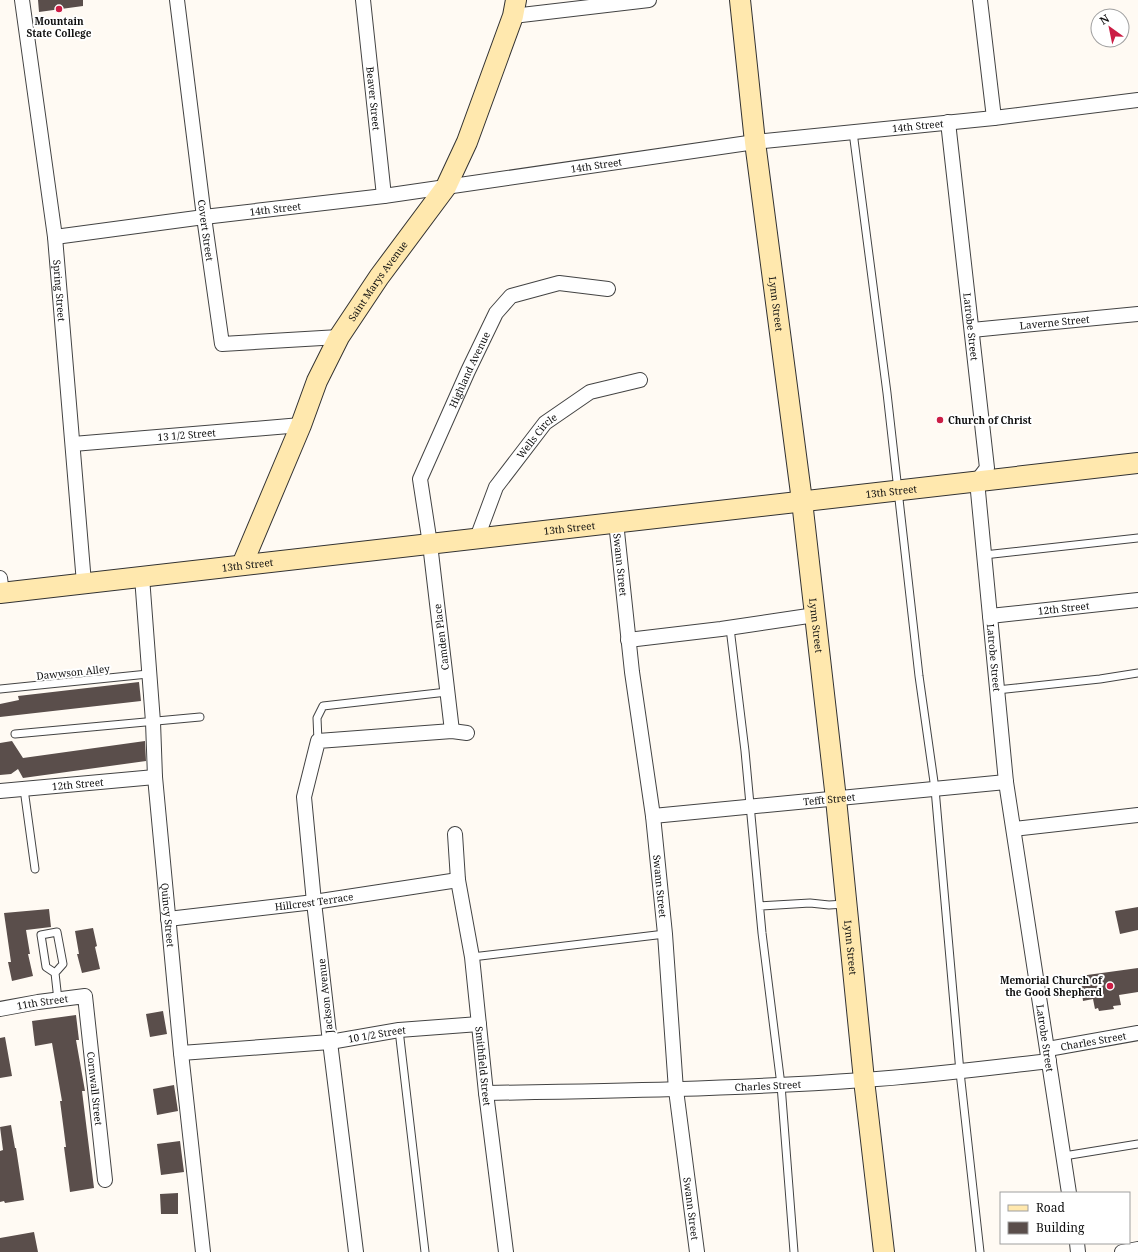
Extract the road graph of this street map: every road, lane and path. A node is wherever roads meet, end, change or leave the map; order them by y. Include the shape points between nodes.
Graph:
1 (22, 0) edge
2 (177, 0) edge
3 (363, 0) edge
4 (649, 0) edge
5 (740, 0) edge
6 (980, 0) edge
7 (515, 8) edge
8 (1138, 100) edge
9 (994, 118) junction
10 (948, 122) junction
11 (854, 132) junction
12 (756, 142) junction
13 (446, 187) junction
14 (384, 196) junction
15 (204, 217) junction
16 (55, 237) junction
17 (608, 289) dead end
18 (1138, 314) edge
19 (972, 330) junction
20 (339, 337) junction
21 (640, 380) dead end
22 (301, 425) junction
23 (73, 444) junction
24 (1138, 463) edge
25 (977, 480) junction
26 (898, 490) junction
27 (802, 501) junction
28 (616, 522) junction
29 (477, 538) junction
30 (1138, 538) edge
31 (430, 544) junction
32 (984, 555) junction
33 (242, 565) junction
34 (142, 577) junction
35 (84, 583) junction
36 (1, 588) edge
37 (1138, 600) edge
38 (815, 615) junction
39 (990, 616) junction
40 (730, 628) junction
41 (628, 640) junction
42 (1138, 673) edge
43 (148, 674) junction
44 (0, 689) edge
45 (997, 690) junction
46 (447, 692) junction
47 (200, 717) dead end
48 (153, 722) junction
49 (452, 731) junction
50 (467, 733) dead end
51 (15, 734) dead end
52 (318, 741) junction
53 (155, 777) junction
54 (1006, 782) junction
55 (24, 789) junction
56 (934, 789) junction
57 (0, 791) edge
58 (836, 799) junction
59 (750, 807) junction
60 (1138, 815) edge
61 (652, 816) junction
62 (1014, 829) junction
63 (455, 834) dead end
64 (35, 869) dead end
65 (458, 880) junction
66 (314, 902) junction
67 (846, 904) junction
68 (760, 906) junction
69 (168, 919) junction
70 (665, 934) junction
71 (472, 957) junction
72 (55, 973) junction
73 (85, 996) joint
74 (58, 1000) junction
75 (0, 1009) edge
76 (479, 1024) junction
77 (399, 1030) junction
78 (1138, 1033) edge
79 (330, 1042) junction
80 (181, 1053) junction
81 (1049, 1055) junction
82 (960, 1072) junction
83 (864, 1080) junction
84 (781, 1085) junction
85 (676, 1090) junction
86 (486, 1093) junction
87 (1138, 1144) edge
88 (1064, 1156) junction
89 (105, 1180) dead end
90 (1070, 1192) edge
91 (1138, 1249) edge
92 (203, 1252) edge
93 (356, 1252) edge
94 (425, 1252) edge
95 (506, 1252) edge
96 (697, 1252) edge
97 (794, 1252) edge
98 (884, 1252) edge
99 (980, 1252) edge
100 (1122, 1252) edge

1 - 16 street, Spring Street
2 - 15 street, Covert Street
3 - 14 street, Beaver Street
4 - 7 street
5 - 12 street, Lynn Street
6 - 9 street
7 - 13 street, Saint Marys Avenue via 467,142
8 - 9 street, 14th Street
9 - 10 street, 14th Street
10 - 11 street, 14th Street
10 - 19 street, Latrobe Street
11 - 12 street, 14th Street
11 - 26 lane
12 - 13 street, 14th Street
12 - 27 street, Lynn Street
13 - 14 street, 14th Street
13 - 20 street, Saint Marys Avenue via 379,277
14 - 15 street, 14th Street
15 - 16 street, 14th Street
15 - 20 street, Covert Street via 222,344
16 - 23 street, Spring Street
17 - 31 street, Highland Avenue via 559,283 511,296 496,313 420,479
18 - 19 street, Laverne Street
19 - 25 street, Latrobe Street via 987,468
20 - 22 street, Saint Marys Avenue via 317,381
21 - 29 street, Wells Circle via 590,392 545,423 496,487
22 - 23 street, 13 1/2 Street
22 - 33 street, Saint Marys Avenue
23 - 35 street, Spring Street
24 - 25 street, 13th Street
25 - 26 street, 13th Street
25 - 32 street, Latrobe Street
26 - 27 street, 13th Street
26 - 56 lane
27 - 28 street, 13th Street
27 - 38 street, Lynn Street
28 - 29 street, 13th Street
28 - 41 street, Swann Street
29 - 31 street, 13th Street
30 - 32 lane
31 - 33 street, 13th Street
31 - 46 street, Camden Place
32 - 39 street, Latrobe Street
33 - 34 street, 13th Street
34 - 35 street, 13th Street
34 - 43 street, Quincy Street
35 - 36 street, 13th Street
37 - 39 street, 12th Street
38 - 40 street
38 - 58 street, Lynn Street
39 - 45 street, Latrobe Street
40 - 41 street
40 - 59 lane
41 - 61 street, Swann Street
42 - 45 lane
43 - 44 lane, Dawwson Alley
43 - 48 street, Quincy Street
45 - 54 street, Latrobe Street
46 - 49 street, Camden Place
46 - 52 lane via 324,706 317,718
47 - 48 lane
48 - 51 lane
48 - 53 street, Quincy Street
49 - 50 street
49 - 52 street
52 - 66 street, Jackson Avenue via 304,797
53 - 55 street, 12th Street
53 - 69 street, Quincy Street
54 - 56 street, Tefft Street
54 - 62 street, Latrobe Street
55 - 57 street, 12th Street
55 - 64 lane
56 - 58 street, Tefft Street
56 - 82 lane
58 - 59 street, Tefft Street
58 - 67 street, Lynn Street
59 - 61 street, Tefft Street
59 - 68 lane
60 - 62 street
61 - 70 street, Swann Street
62 - 81 street, Latrobe Street
63 - 65 street, Smithfield Street
65 - 66 street, Hillcrest Terrace
65 - 71 street, Smithfield Street
66 - 69 street, Hillcrest Terrace
66 - 79 street, Jackson Avenue
67 - 68 lane
67 - 83 street, Lynn Street
68 - 84 lane
69 - 80 street, Quincy Street
70 - 71 lane
70 - 85 street, Swann Street
71 - 76 street, Smithfield Street
72 - 72 lane via 46,967 41,935 57,932 63,964
72 - 74 lane
73 - 74 street, 11th Street
73 - 89 street, Cornwall Street
74 - 75 street, 11th Street
76 - 77 street, 10 1/2 Street
76 - 86 street, Smithfield Street
77 - 79 street, 10 1/2 Street
77 - 94 lane
78 - 81 street, Charles Street
79 - 80 street, 10 1/2 Street
79 - 93 street, Jackson Avenue
80 - 92 street, Quincy Street
81 - 82 street, Charles Street
81 - 88 street, Latrobe Street
82 - 83 street, Charles Street
82 - 99 lane
83 - 84 street, Charles Street
83 - 98 street, Lynn Street
84 - 85 street, Charles Street
84 - 97 lane
85 - 86 street, Charles Street
85 - 96 street, Swann Street
86 - 95 street, Smithfield Street
87 - 88 lane
88 - 90 street, Latrobe Street
91 - 100 street

